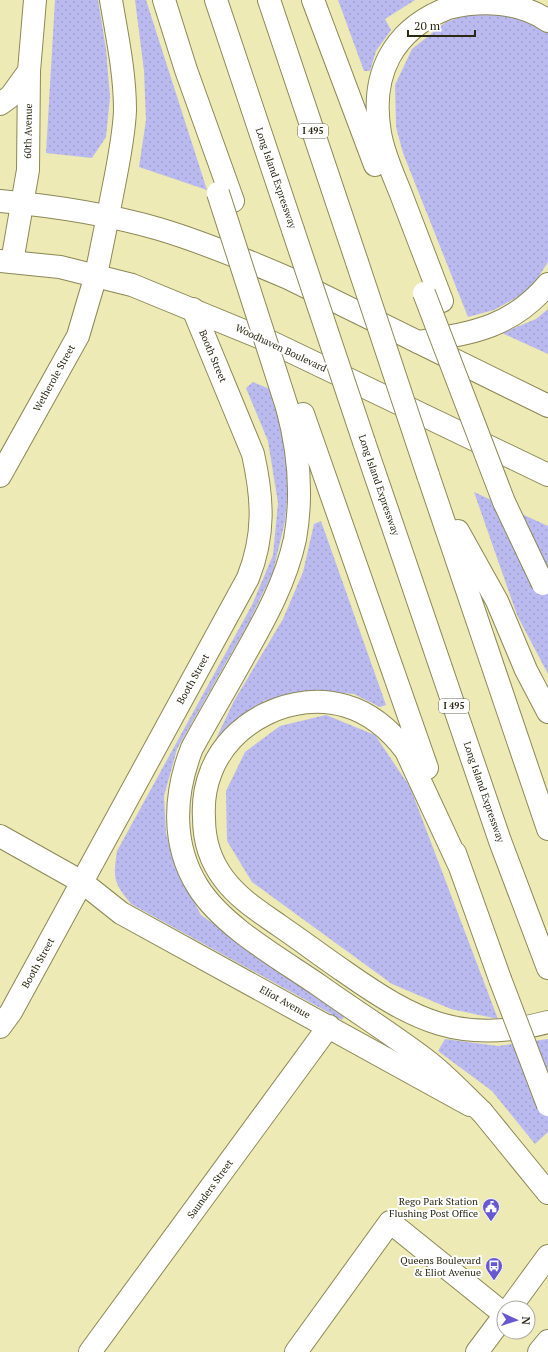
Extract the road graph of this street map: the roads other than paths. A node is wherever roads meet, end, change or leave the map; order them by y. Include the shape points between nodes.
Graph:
1 (35, 0) edge
2 (111, 0) edge
3 (164, 0) edge
4 (216, 0) edge
5 (269, 0) edge
6 (313, 0) edge
7 (548, 21) edge
8 (29, 71) junction
9 (0, 104) edge
10 (0, 201) edge
11 (23, 203) junction
12 (108, 216) junction
13 (6, 261) edge
14 (96, 275) junction
15 (548, 284) edge
16 (433, 297) junction
17 (193, 310) junction
18 (418, 342) junction
19 (548, 406) edge
20 (295, 410) junction
21 (548, 475) edge
22 (0, 476) edge
23 (430, 479) junction
24 (546, 591) edge
25 (548, 712) edge
26 (548, 829) edge
27 (0, 836) edge
28 (460, 867) junction
29 (82, 882) junction
30 (548, 968) edge
31 (548, 1022) edge
32 (329, 1026) junction
33 (0, 1027) edge
34 (548, 1105) edge
35 (482, 1112) junction
36 (548, 1193) edge
37 (548, 1256) edge
38 (516, 1300) edge
39 (496, 1308) edge
40 (496, 1326) edge
41 (548, 1341) edge
42 (90, 1352) edge
43 (296, 1352) edge
44 (477, 1352) edge
45 (539, 1352) edge

1 - 8 main road, 60th Avenue
2 - 12 main road, Wetherole Street via 122,67 125,110
3 - 20 main road, bridge
4 - 30 main road, Long Island Expressway / I 495, bridge via 500,841
5 - 23 main road, I 495, bridge
6 - 16 main road
7 - 16 main road via 532,10 516,4 484,2 451,7 421,21 408,32 383,69 377,102 380,135
8 - 9 main road via 11,96
8 - 11 main road, 60th Avenue via 28,170
10 - 11 main road
11 - 12 main road
11 - 13 main road, 60th Avenue
12 - 14 main road, Wetherole Street
12 - 18 main road via 160,229 244,260 288,278
13 - 14 main road, Woodhaven Boulevard via 60,267
14 - 17 main road, Woodhaven Boulevard via 132,285
14 - 22 main road, Wetherole Street via 78,336
15 - 18 main road via 537,298 521,311 488,327
16 - 24 main road, bridge via 504,502
17 - 21 main road, Woodhaven Boulevard via 271,342
17 - 29 main road, Booth Street via 253,454 261,500 260,536 256,558 248,578
18 - 19 main road
20 - 28 main road via 430,777
20 - 35 main road via 299,473 295,539 272,605 192,748 185,766 177,806 181,845 198,888 226,919 428,1061
23 - 25 main road via 497,601 526,670
23 - 26 main road, I 495
27 - 29 main road, Eliot Avenue
28 - 31 main road via 406,751 396,737 381,725 346,705 308,702 271,712 252,721 222,751 211,770 203,808 207,844 214,863 224,879 254,908 389,1002 432,1022 472,1031 491,1031 512,1030
28 - 34 main road, bridge
29 - 32 main road, Eliot Avenue via 121,913
29 - 33 main road, Booth Street via 11,1012
32 - 35 main road, Eliot Avenue
32 - 42 main road, Saunders Street
35 - 36 main road, Eliot Avenue
37 - 38 main road
39 - 43 main road via 390,1222
40 - 44 main road
41 - 45 main road

